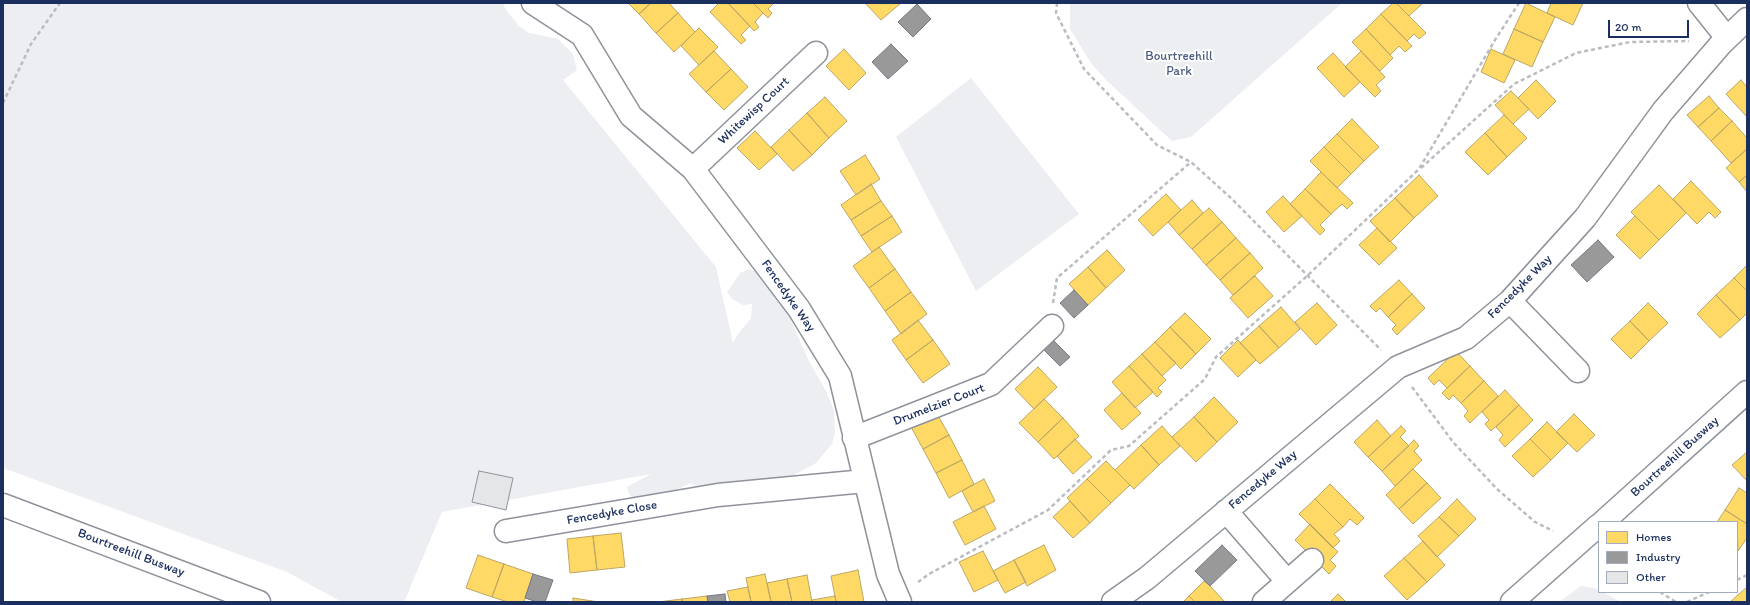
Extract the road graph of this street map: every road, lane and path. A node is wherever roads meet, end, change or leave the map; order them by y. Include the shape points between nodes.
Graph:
1 (60, 3) edge
2 (533, 3) edge
3 (1057, 3) edge
4 (1519, 3) edge
5 (1699, 3) edge
6 (1747, 19) edge
7 (1724, 41) junction
8 (816, 53) dead end
9 (3, 103) edge
10 (1191, 162) junction
11 (692, 169) junction
12 (1419, 169) junction
13 (1307, 276) junction
14 (1510, 301) junction
15 (1052, 326) joint
16 (1398, 367) junction
17 (1578, 371) dead end
18 (1747, 392) edge
19 (854, 438) junction
20 (865, 481) junction
21 (3, 505) edge
22 (1226, 511) junction
23 (1604, 521) edge
24 (1598, 526) edge
25 (506, 531) dead end
26 (1578, 544) junction
27 (1312, 560) dead end
28 (1747, 575) edge
29 (1738, 580) edge
30 (1287, 581) junction
31 (1662, 593) edge
32 (1707, 593) edge
33 (899, 600) edge
34 (259, 602) edge
35 (1113, 602) edge
36 (1264, 602) edge
37 (1512, 602) edge
38 (1676, 602) edge
39 (1687, 602) edge

1 - 9 path via 31,44
2 - 11 street, Fencedyke Way via 582,35 631,116
3 - 10 path via 1056,13 1084,69 1157,145
4 - 12 path
5 - 7 street
6 - 7 street, Fencedyke Way
7 - 12 path via 1630,42 1576,53 1514,84
7 - 14 street, Fencedyke Way via 1663,111 1585,218
8 - 11 street, Whitewisp Court
10 - 13 path via 1232,199
10 - 15 path via 1057,278 1050,320
11 - 19 street, Fencedyke Way via 800,309 840,376
12 - 13 path
13 - 16 path
13 - 33 path via 1216,357 1205,379 1129,446 1111,450 1048,510 929,574
14 - 16 street, Fencedyke Way via 1466,338
14 - 17 street
15 - 19 street, Drumelzier Court via 991,384
16 - 22 street, Fencedyke Way
16 - 26 path via 1453,442 1497,489 1535,522
18 - 23 street, Bourtreehill Busway
19 - 20 street, Fencedyke Way
20 - 25 street, Fencedyke Close via 718,495
20 - 33 street, Fencedyke Way via 888,574
21 - 34 street, Bourtreehill Busway
22 - 30 street
22 - 35 street, Fencedyke Way via 1147,578
24 - 26 street
26 - 37 street
27 - 30 street
28 - 29 path
30 - 36 street
31 - 38 path
32 - 39 path

